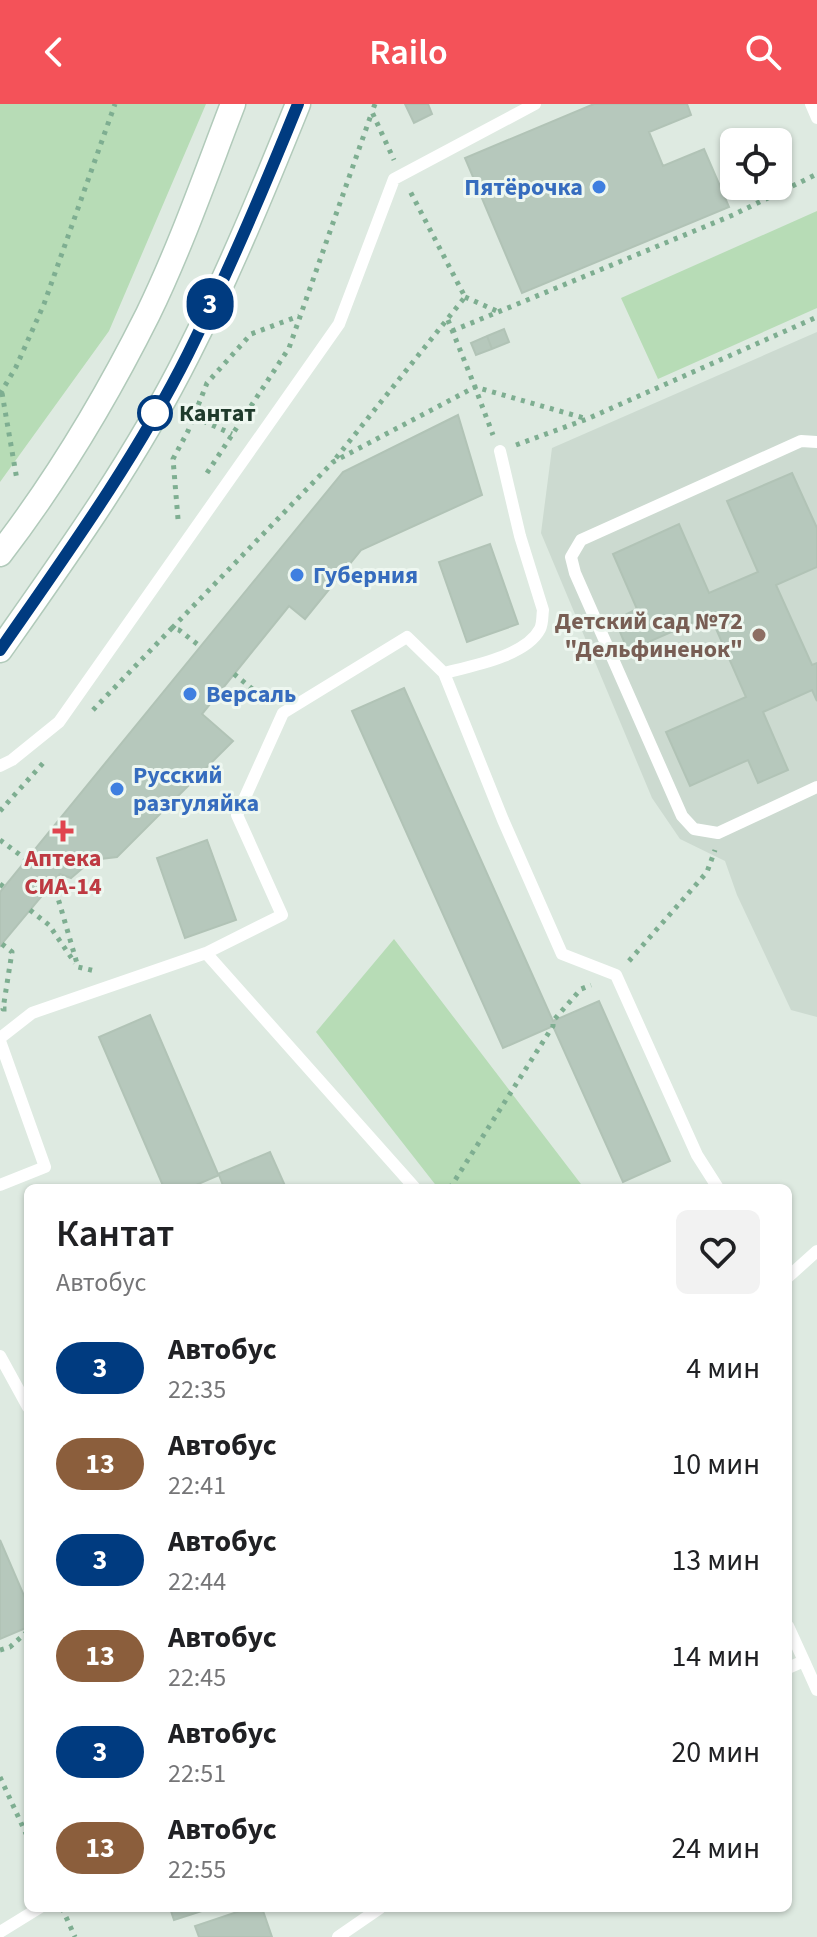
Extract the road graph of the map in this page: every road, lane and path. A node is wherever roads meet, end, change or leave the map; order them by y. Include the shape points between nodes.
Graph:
1 (115, 104) edge
2 (233, 104) edge
3 (298, 104) edge
4 (375, 104) edge
5 (535, 104) edge
6 (372, 112) junction
7 (817, 174) edge
8 (402, 175) junction
9 (465, 297) junction
10 (500, 312) junction
11 (300, 316) junction
12 (817, 317) edge
13 (447, 319) junction
14 (452, 331) junction
15 (475, 387) junction
16 (1, 393) edge
17 (194, 417) junction
18 (587, 419) junction
19 (232, 434) junction
20 (817, 442) edge
21 (500, 451) junction
22 (333, 462) junction
23 (17, 480) dead end
24 (201, 482) dead end
25 (185, 507) dead end
26 (178, 519) junction
27 (172, 528) dead end
28 (0, 554) edge
29 (172, 628) junction
30 (201, 647) dead end
31 (0, 650) edge
32 (444, 673) junction
33 (234, 674) dead end
34 (283, 713) junction
35 (89, 716) dead end
36 (47, 759) dead end
37 (0, 766) edge
38 (817, 787) edge
39 (0, 811) edge
40 (718, 833) junction
41 (0, 840) edge
42 (27, 860) dead end
43 (53, 881) dead end
44 (30, 910) dead end
45 (2, 944) edge
46 (206, 953) junction
47 (78, 967) junction
48 (616, 975) junction
49 (127, 979) junction
50 (2, 1007) edge
51 (32, 1013) junction
52 (0, 1039) edge
53 (411, 1184) edge
54 (453, 1184) edge
55 (715, 1184) edge
56 (0, 1185) edge
57 (817, 1251) edge
58 (792, 1273) edge
59 (0, 1356) edge
60 (24, 1400) edge
61 (24, 1635) edge
62 (792, 1635) edge
63 (0, 1650) edge
64 (804, 1661) junction
65 (792, 1666) edge
66 (817, 1690) edge
67 (0, 1777) edge
68 (24, 1829) edge
69 (32, 1912) edge
70 (64, 1912) edge
71 (374, 1912) edge
72 (0, 1932) edge
73 (75, 1937) edge
74 (338, 1937) edge

1 - 16 path via 44,304
2 - 28 main road via 147,315 51,482
3 - 31 main road via 188,354 71,549
4 - 6 path
5 - 8 lane
6 - 8 path
6 - 11 path
7 - 10 path via 733,215
8 - 9 path
8 - 37 lane via 394,179 339,324 59,722
9 - 10 path
9 - 13 path
10 - 14 path
11 - 17 path via 251,334 207,383
11 - 19 path via 289,348
12 - 18 path
13 - 14 path
13 - 22 path
14 - 15 path
15 - 18 path
15 - 21 path
15 - 22 path
16 - 23 path
17 - 19 path
17 - 26 path via 173,459
18 - 21 path
19 - 24 path
20 - 40 lane via 801,441 581,540 571,557 682,816 694,829
21 - 32 lane via 543,610 542,623 526,647
22 - 29 path
25 - 26 path
26 - 27 path
29 - 30 path
29 - 35 path
32 - 34 lane via 407,637
32 - 48 lane via 562,954
33 - 34 path
34 - 46 lane via 237,815 282,915
36 - 39 path
38 - 40 lane
40 - 48 path via 707,872
41 - 42 path
43 - 47 path
44 - 47 path via 49,925
45 - 50 path via 12,952
46 - 49 lane
46 - 53 lane
47 - 49 path
48 - 54 path via 581,989 553,1021
48 - 55 lane via 697,1155
49 - 51 lane
50 - 51 path
51 - 52 lane
52 - 56 lane via 45,1167
57 - 58 lane
59 - 60 lane
61 - 63 path
62 - 64 lane
64 - 65 lane
64 - 66 lane
67 - 68 path
69 - 72 lane
70 - 73 path
71 - 74 lane

